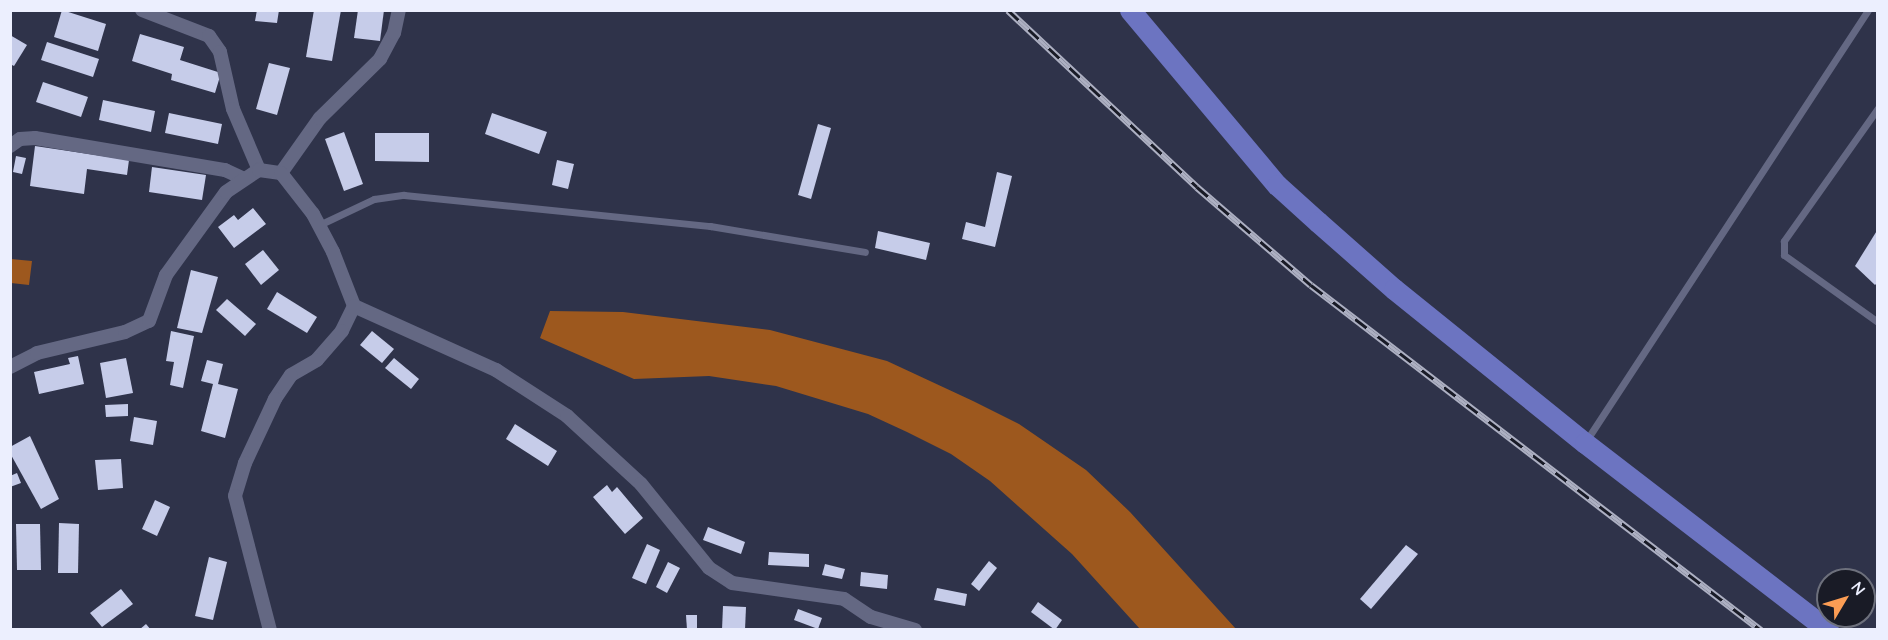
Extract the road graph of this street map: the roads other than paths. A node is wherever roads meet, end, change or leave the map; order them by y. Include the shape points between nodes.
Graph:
1 (142, 10) edge
2 (399, 10) edge
3 (1130, 10) edge
4 (1868, 10) edge
5 (1878, 108) edge
6 (10, 146) edge
7 (259, 170) junction
8 (281, 173) junction
9 (242, 178) junction
10 (319, 225) junction
11 (865, 252) dead end
12 (354, 306) junction
13 (1878, 322) edge
14 (10, 367) edge
15 (1585, 443) junction
16 (270, 630) edge
17 (915, 630) edge
18 (1828, 630) edge

1 - 7 street via 209,36 220,52 233,109
2 - 8 street via 380,59 320,118
3 - 15 main road via 1277,185 1394,289
4 - 15 lane
5 - 13 lane via 1784,241 1784,255
6 - 9 street via 20,139 35,138 225,170
7 - 8 street
7 - 9 street
8 - 10 street
9 - 14 street via 226,192 166,275 149,321 125,332 37,353
10 - 11 lane via 374,199 404,195 710,226
10 - 12 street
12 - 16 street via 342,331 317,360 291,375 275,399 245,463 235,496
12 - 17 street via 496,370 567,416 641,484 709,568 732,583 844,598 871,617
15 - 18 main road

